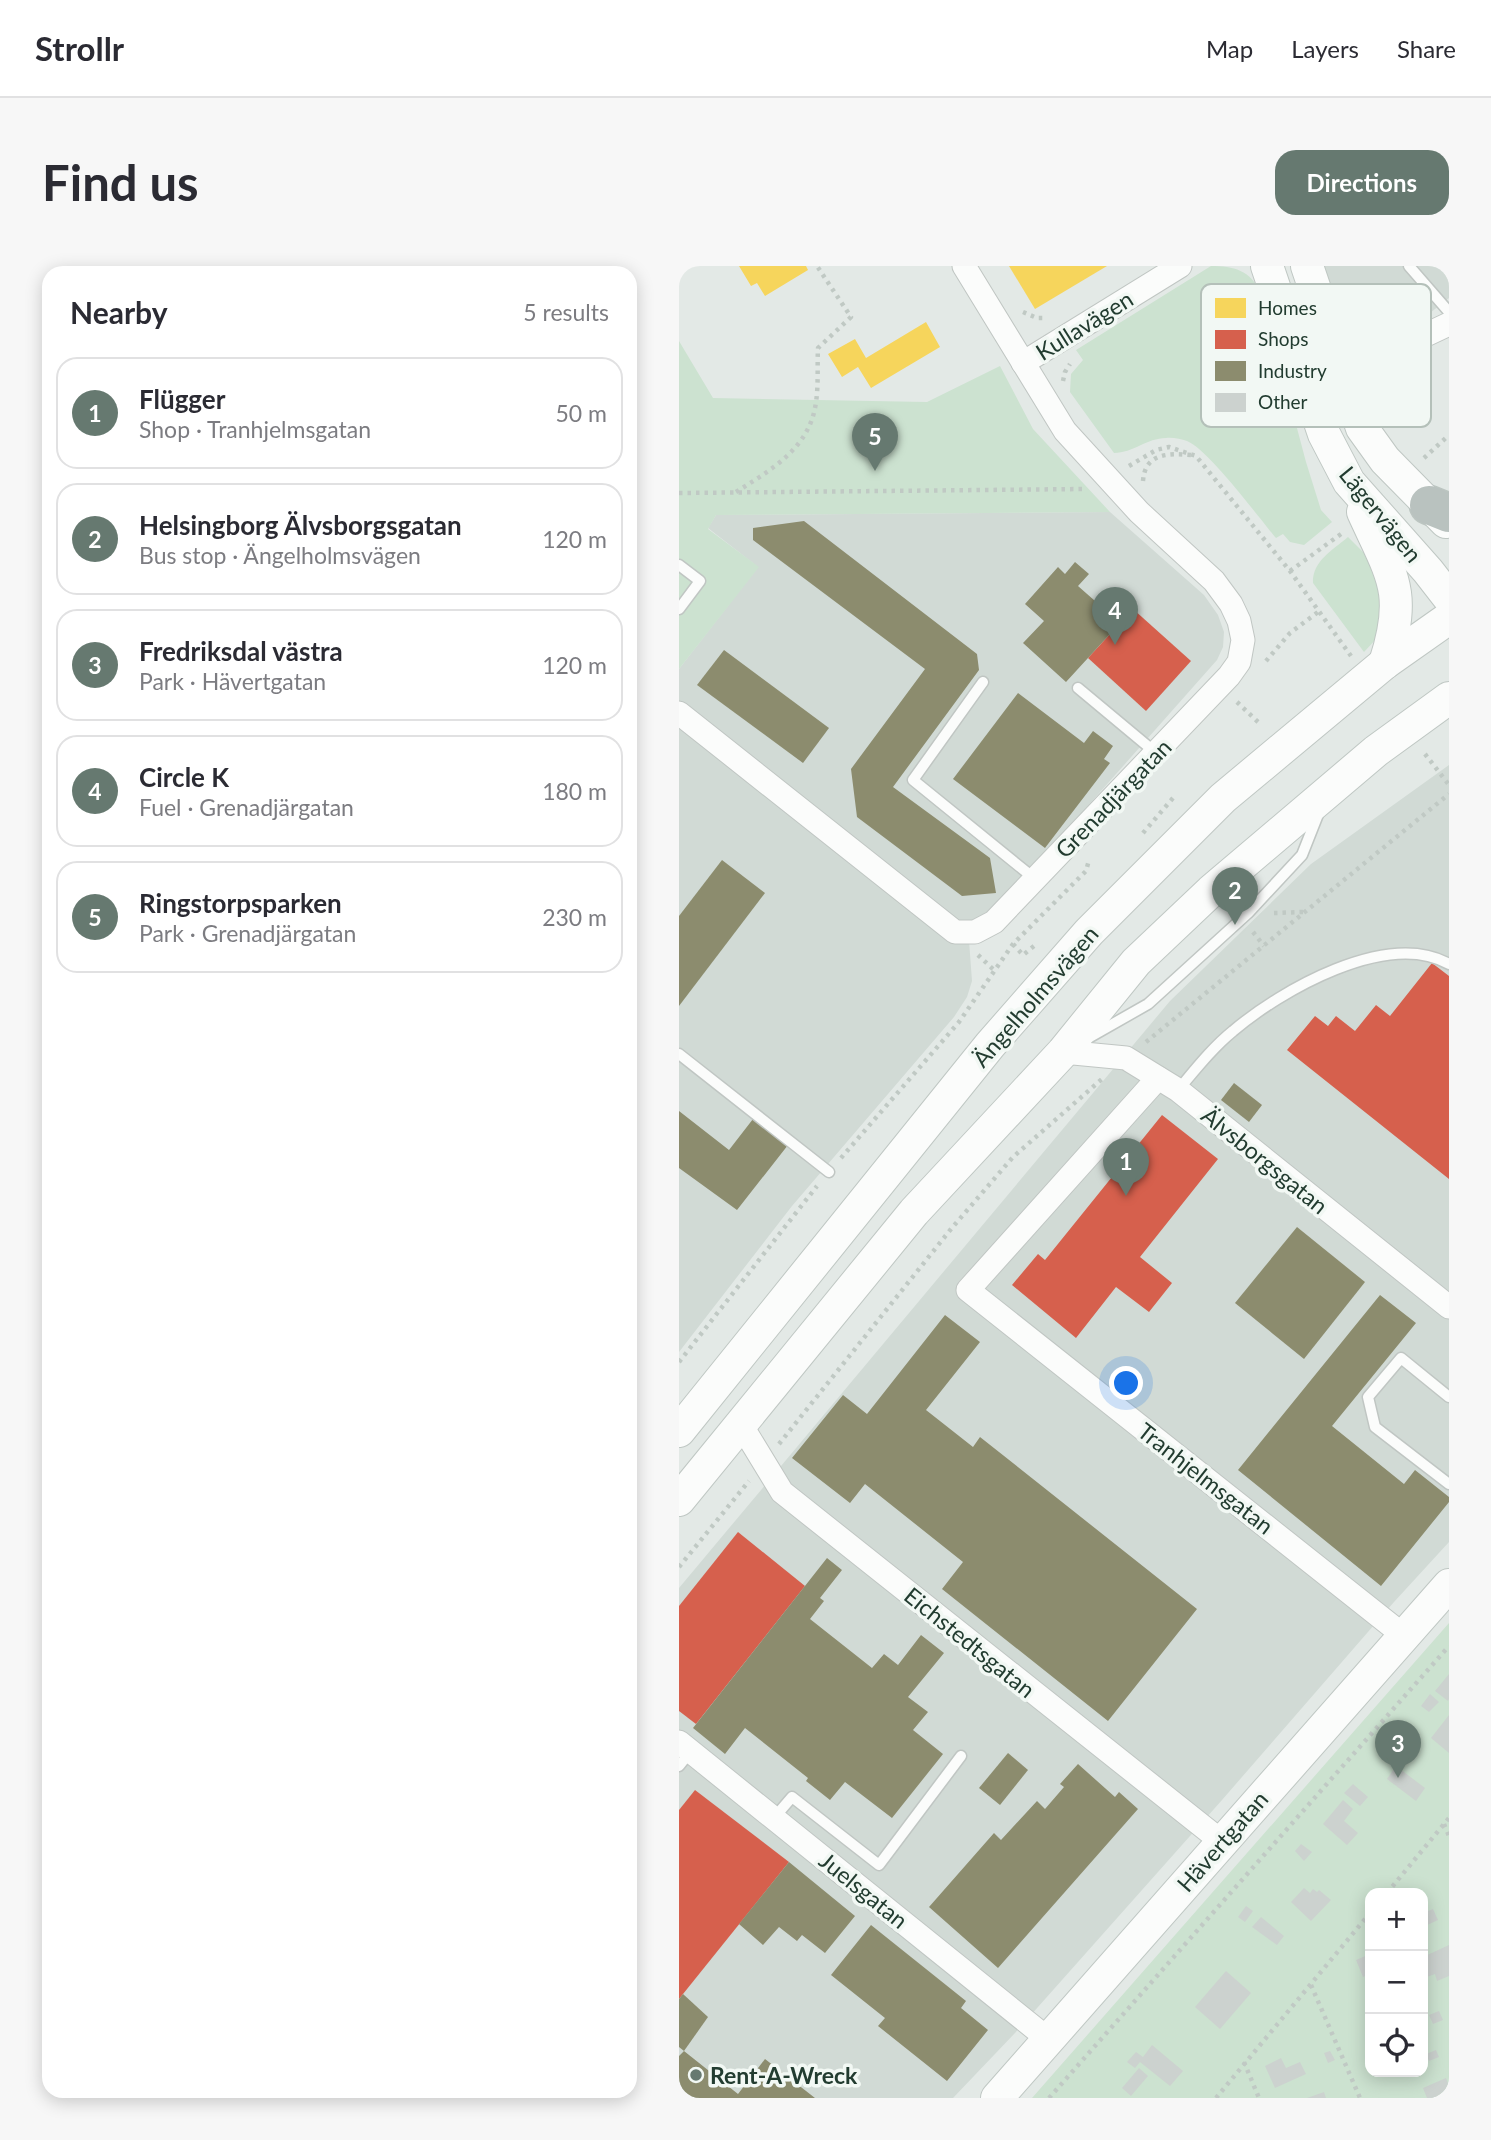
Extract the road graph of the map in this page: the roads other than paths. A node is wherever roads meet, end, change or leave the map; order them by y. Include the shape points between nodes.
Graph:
1 (964, 266) edge
2 (1180, 266) edge
3 (1267, 266) edge
4 (1307, 266) edge
5 (1409, 266) edge
6 (1273, 284) edge
7 (1313, 284) edge
8 (1425, 284) edge
9 (1431, 291) edge
10 (1449, 312) edge
11 (1449, 324) edge
12 (1431, 332) edge
13 (1023, 363) junction
14 (1322, 427) edge
15 (1362, 427) edge
16 (1349, 482) junction
17 (1442, 514) edge
18 (679, 565) edge
19 (1449, 598) edge
20 (679, 609) edge
21 (1449, 618) edge
22 (1370, 662) junction
23 (983, 682) dead end
24 (1078, 688) dead end
25 (1449, 698) edge
26 (679, 713) edge
27 (1449, 726) edge
28 (1376, 751) junction
29 (1156, 753) junction
30 (1326, 794) junction
31 (1035, 879) junction
32 (1449, 964) edge
33 (1063, 1052) junction
34 (679, 1054) edge
35 (1168, 1084) junction
36 (829, 1172) road end
37 (1449, 1307) edge
38 (1449, 1397) edge
39 (740, 1423) junction
40 (679, 1431) edge
41 (1449, 1484) edge
42 (679, 1500) edge
43 (1449, 1584) edge
44 (1403, 1635) junction
45 (683, 1753) edge
46 (961, 1756) dead end
47 (774, 1818) junction
48 (1221, 1842) junction
49 (1048, 2039) junction
50 (997, 2098) edge

1 - 13 street, Grenadjärgatan
2 - 13 street, Kullavägen
3 - 6 main road, Lägervägen
4 - 7 main road, Lägervägen
5 - 8 lane
9 - 10 lane
11 - 12 street
13 - 29 street, Grenadjärgatan via 1065,431 1139,512 1214,582 1240,621 1239,662
14 - 16 main road, Lägervägen
15 - 17 main road, Lägervägen via 1385,460
16 - 19 main road, Lägervägen
16 - 22 main road via 1396,592 1397,617
18 - 20 lane via 700,582
21 - 22 main road, Ängelholmsvägen
22 - 40 main road, Ängelholmsvägen via 1223,798 1089,932 990,1045
23 - 31 lane via 913,780
24 - 29 lane
25 - 28 main road
26 - 31 street, Grenadjärgatan via 955,932 985,928
27 - 28 main road
28 - 30 main road
29 - 31 street, Grenadjärgatan
30 - 33 main road via 1211,891 1136,962
30 - 33 lane via 1302,855 1248,913 1147,1004
32 - 35 lane via 1425,955 1378,955 1321,974 1233,1030
33 - 35 street, Älvsborgsgatan via 1126,1058
33 - 39 main road via 913,1212
34 - 36 lane
35 - 37 street, Älvsborgsgatan
35 - 44 street, Tranhjelmsgatan via 968,1290
38 - 41 lane via 1401,1358 1368,1397 1375,1427
39 - 42 main road
39 - 48 street, Eichstedtsgatan via 782,1492
43 - 44 main road, Hävertgatan
44 - 48 main road, Hävertgatan
45 - 47 street, Juelsgatan
46 - 47 lane via 879,1865 792,1797
47 - 49 street, Juelsgatan
48 - 49 main road, Hävertgatan
49 - 50 main road, Hävertgatan

